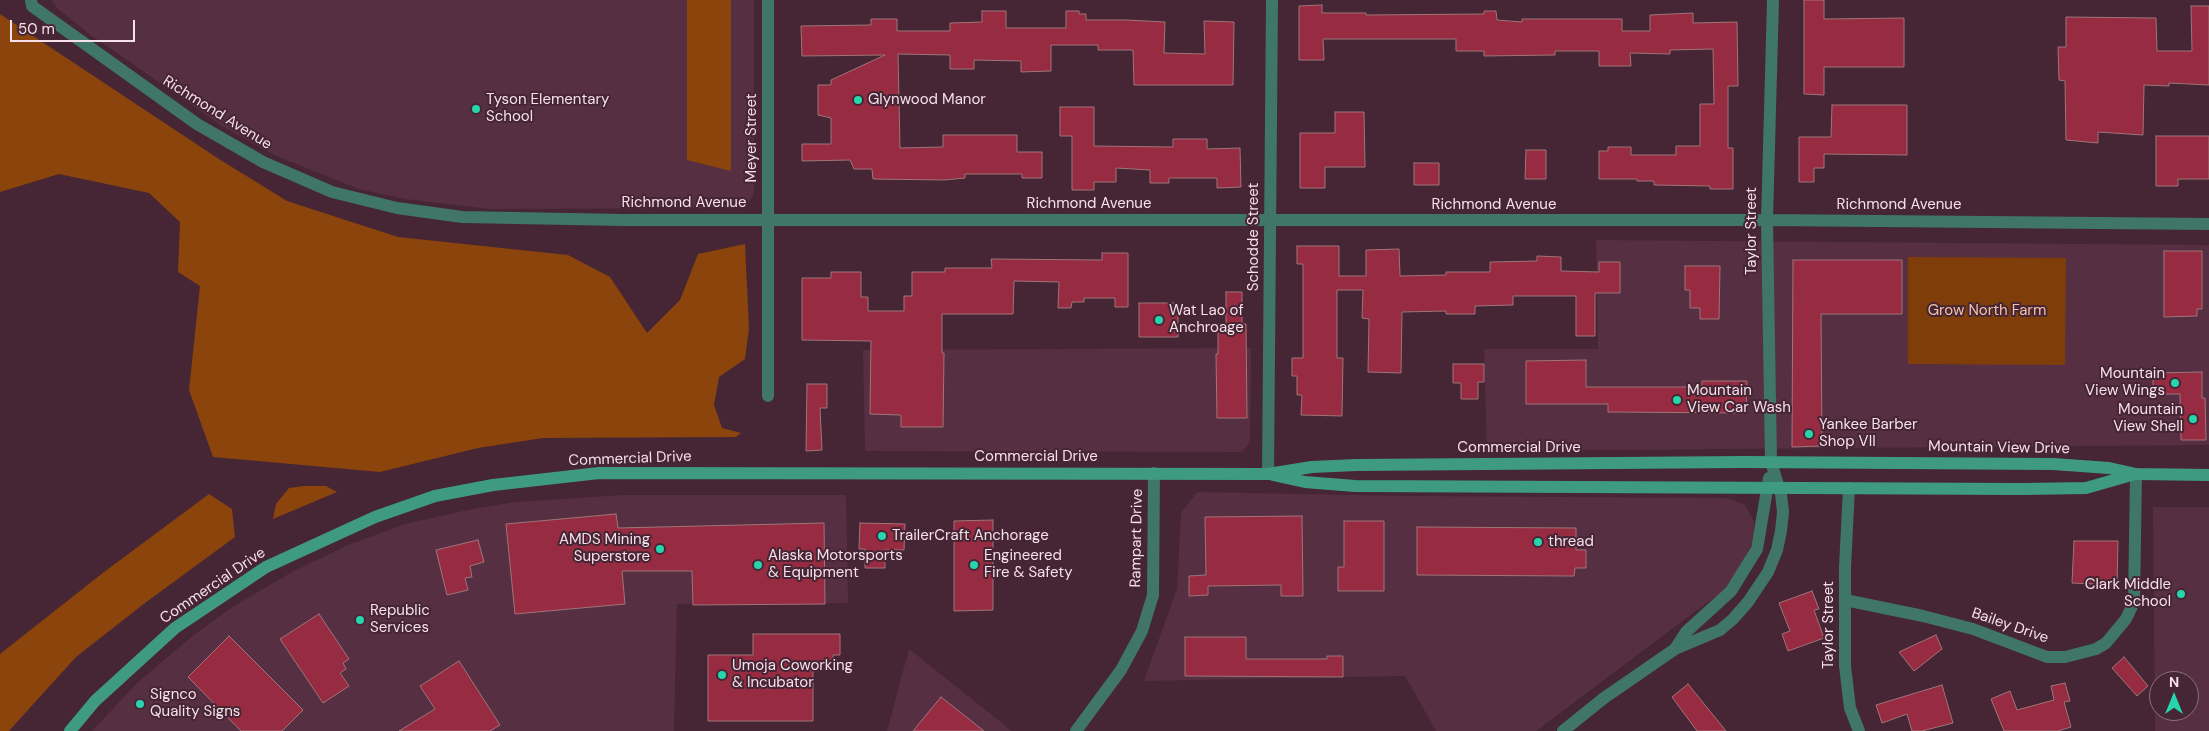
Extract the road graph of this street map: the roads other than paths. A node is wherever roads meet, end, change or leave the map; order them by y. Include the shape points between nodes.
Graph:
1 (31, 0) edge
2 (768, 0) edge
3 (1272, 0) edge
4 (1773, 0) edge
5 (769, 219) junction
6 (1767, 220) junction
7 (1271, 221) junction
8 (2209, 224) edge
9 (768, 396) dead end
10 (1771, 462) junction
11 (1154, 473) junction
12 (1268, 474) junction
13 (2136, 474) junction
14 (2209, 475) edge
15 (1773, 487) junction
16 (1849, 488) junction
17 (1846, 602) junction
18 (1674, 649) junction
19 (70, 731) edge
20 (1076, 731) edge
21 (1563, 731) edge
22 (1859, 731) edge

1 - 5 street, Richmond Avenue via 32,6 197,124 263,162 332,192 397,208 462,217
2 - 5 street, Meyer Street
3 - 7 street, Schodde Street
4 - 6 street, Taylor Street
5 - 7 street, Richmond Avenue
5 - 9 street, Meyer Street
6 - 7 street, Richmond Avenue
6 - 8 street, Richmond Avenue
6 - 10 street, Taylor Street
7 - 12 street, Schodde Street
10 - 12 main road, Commercial Drive via 1337,465
10 - 13 main road, Mountain View Drive via 2053,464 2109,468
10 - 15 street
11 - 12 main road, Commercial Drive
11 - 19 main road, Commercial Drive via 599,473 493,485 435,496 375,517 266,567 175,628 95,701
11 - 20 street, Rampart Drive via 1153,595 1142,631 1121,670
12 - 15 main road, Commercial Drive via 1305,482 1355,486
13 - 14 main road, Mountain View Drive
13 - 16 main road, Mountain View Drive via 2086,488
13 - 17 street, Bailey Drive via 2134,602 2126,619 2096,649 2065,657 2047,657 1923,616
15 - 16 main road, Mountain View Drive
15 - 18 street via 1757,548 1745,569 1731,591 1686,632
15 - 18 street via 1783,512 1781,530 1777,550 1757,589 1720,630
16 - 17 street, Taylor Street
17 - 22 street, Taylor Street via 1846,691
18 - 21 street

